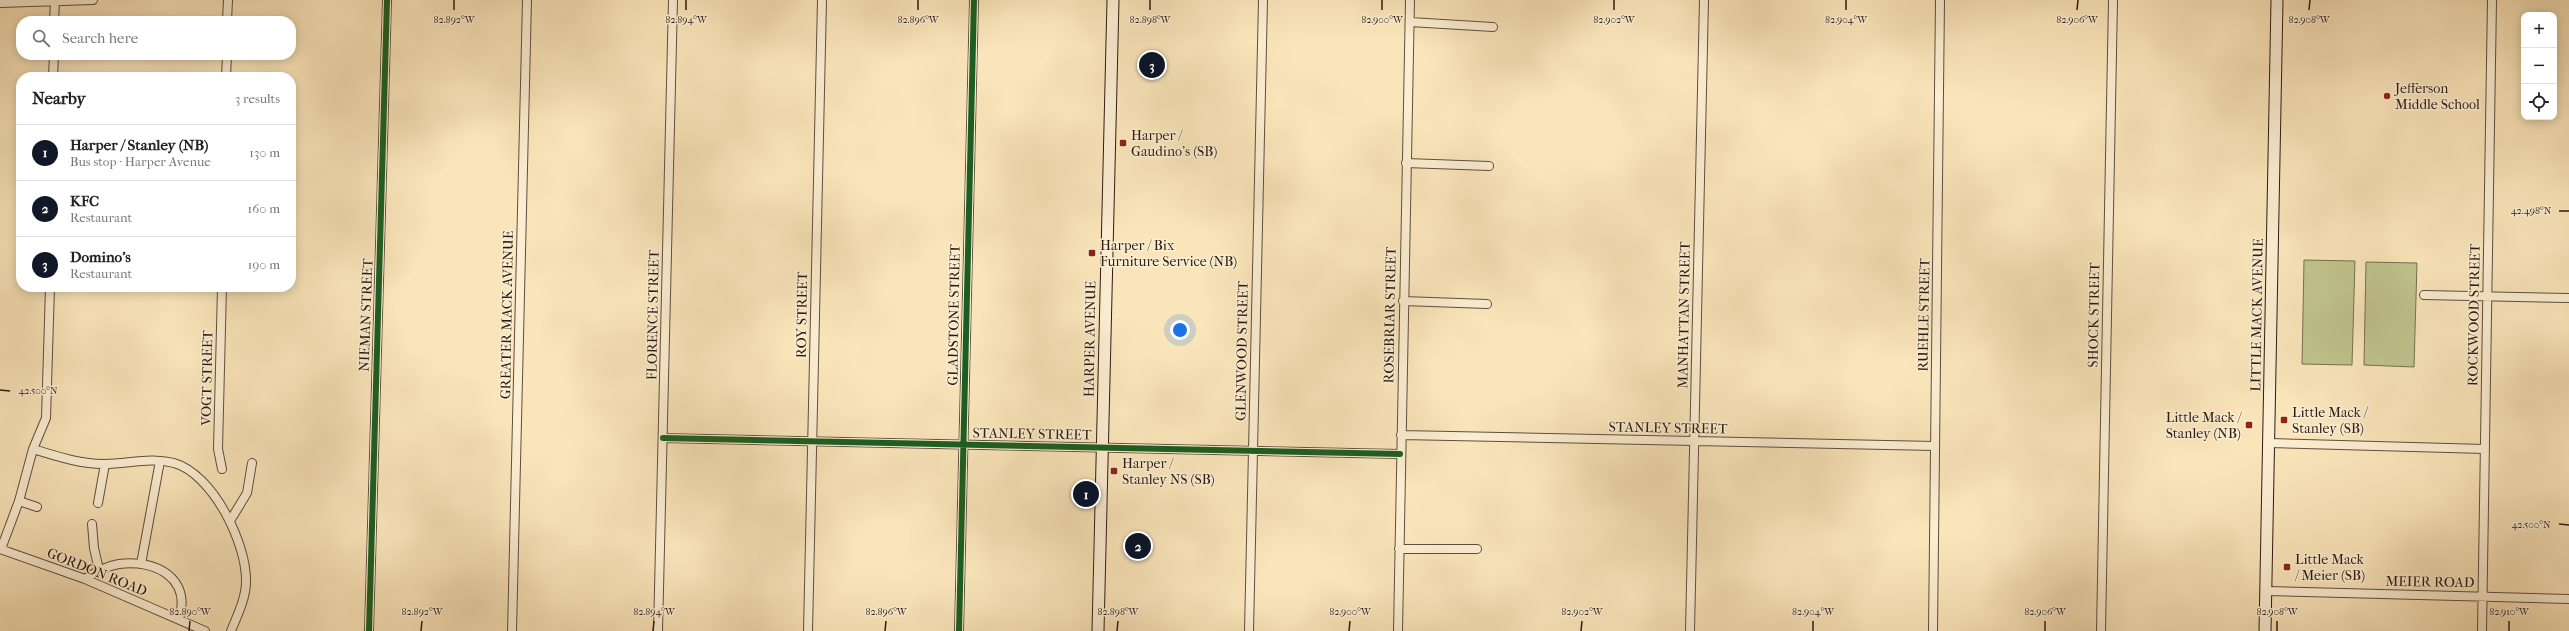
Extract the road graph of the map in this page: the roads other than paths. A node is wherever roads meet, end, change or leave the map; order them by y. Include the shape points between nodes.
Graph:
1 (93, 0) edge
2 (228, 0) edge
3 (387, 0) edge
4 (528, 0) edge
5 (673, 0) edge
6 (822, 0) edge
7 (974, 0) edge
8 (1114, 0) edge
9 (1263, 0) edge
10 (1410, 0) edge
11 (1704, 0) edge
12 (1940, 0) edge
13 (2113, 0) edge
14 (2277, 0) edge
15 (2492, 0) edge
16 (55, 2) junction
17 (0, 3) edge
18 (54, 16) edge
19 (228, 16) edge
20 (1410, 22) junction
21 (1493, 26) dead end
22 (54, 60) edge
23 (227, 60) edge
24 (53, 72) edge
25 (226, 72) edge
26 (1406, 163) junction
27 (1489, 166) dead end
28 (50, 292) edge
29 (222, 292) edge
30 (2424, 295) dead end
31 (2486, 296) junction
32 (2569, 298) edge
33 (1403, 301) junction
34 (1487, 304) dead end
35 (1400, 435) junction
36 (663, 438) junction
37 (812, 441) junction
38 (1694, 442) junction
39 (2269, 444) junction
40 (963, 445) junction
41 (1935, 446) junction
42 (1103, 448) junction
43 (33, 449) junction
44 (2485, 449) junction
45 (1252, 451) junction
46 (1400, 454) junction
47 (160, 461) junction
48 (252, 463) dead end
49 (105, 464) junction
50 (222, 469) dead end
51 (19, 501) junction
52 (98, 503) dead end
53 (37, 507) dead end
54 (230, 521) junction
55 (92, 524) dead end
56 (1399, 548) junction
57 (0, 549) edge
58 (1477, 549) dead end
59 (141, 564) junction
60 (99, 570) junction
61 (86, 579) junction
62 (2266, 591) junction
63 (2482, 596) junction
64 (2569, 599) edge
65 (179, 619) junction
66 (205, 631) edge
67 (231, 631) edge
68 (369, 631) edge
69 (512, 631) edge
70 (658, 631) edge
71 (808, 631) edge
72 (959, 631) edge
73 (1098, 631) edge
74 (1249, 631) edge
75 (1398, 631) edge
76 (1690, 631) edge
77 (1933, 631) edge
78 (2101, 631) edge
79 (2265, 631) edge
80 (2482, 631) edge

1 - 16 street
2 - 19 street
3 - 68 street, NIEMAN STREET
4 - 69 street, GREATER MACK AVENUE
5 - 36 street, FLORENCE STREET
6 - 37 street, ROY STREET
7 - 40 street, GLADSTONE STREET
8 - 42 main road, HARPER AVENUE
9 - 45 street, GLENWOOD STREET
10 - 20 street, ROSEBRIAR STREET
11 - 38 street, MANHATTAN STREET
12 - 41 street, RUEHLE STREET
13 - 78 street, SHOCK STREET
14 - 39 main road, LITTLE MACK AVENUE
15 - 31 street, ROCKWOOD STREET
16 - 17 street
16 - 18 street
20 - 21 street
20 - 26 street, ROSEBRIAR STREET
22 - 24 street
23 - 25 street
26 - 27 street
26 - 33 street, ROSEBRIAR STREET
28 - 43 street via 46,418
29 - 50 street, VOGT STREET via 218,449
30 - 31 street
31 - 32 street
31 - 44 street, ROCKWOOD STREET
33 - 34 street
33 - 35 street, ROSEBRIAR STREET
35 - 38 street, STANLEY STREET
35 - 46 street, ROSEBRIAR STREET
36 - 37 street, STANLEY STREET
36 - 70 street, FLORENCE STREET
37 - 40 street, STANLEY STREET
37 - 71 street, ROY STREET
38 - 41 street, STANLEY STREET
38 - 76 street, MANHATTAN STREET
39 - 44 street
39 - 62 main road, LITTLE MACK AVENUE
40 - 42 street, STANLEY STREET
40 - 72 street, GLADSTONE STREET
41 - 77 street, RUEHLE STREET
42 - 45 street, STANLEY STREET
42 - 73 main road, HARPER AVENUE
43 - 49 street via 69,460
43 - 51 street
44 - 63 street, ROCKWOOD STREET
45 - 46 street, STANLEY STREET
45 - 74 street, GLENWOOD STREET
46 - 56 street, ROSEBRIAR STREET
47 - 49 street
47 - 54 street via 179,465 189,471 211,493
47 - 59 street
48 - 54 street via 247,493
49 - 52 street
51 - 53 street
51 - 57 street
54 - 67 street via 242,555 246,582
55 - 60 street
56 - 58 street
56 - 75 street, ROSEBRIAR STREET
57 - 61 street, GORDON ROAD
59 - 60 street via 119,564
59 - 65 street via 165,574 179,585 183,600
60 - 61 street
61 - 65 street, GORDON ROAD
62 - 63 street, MEIER ROAD
62 - 79 main road, LITTLE MACK AVENUE
63 - 64 street, MEIER ROAD
63 - 80 street, ROCKWOOD STREET
65 - 66 street, GORDON ROAD

